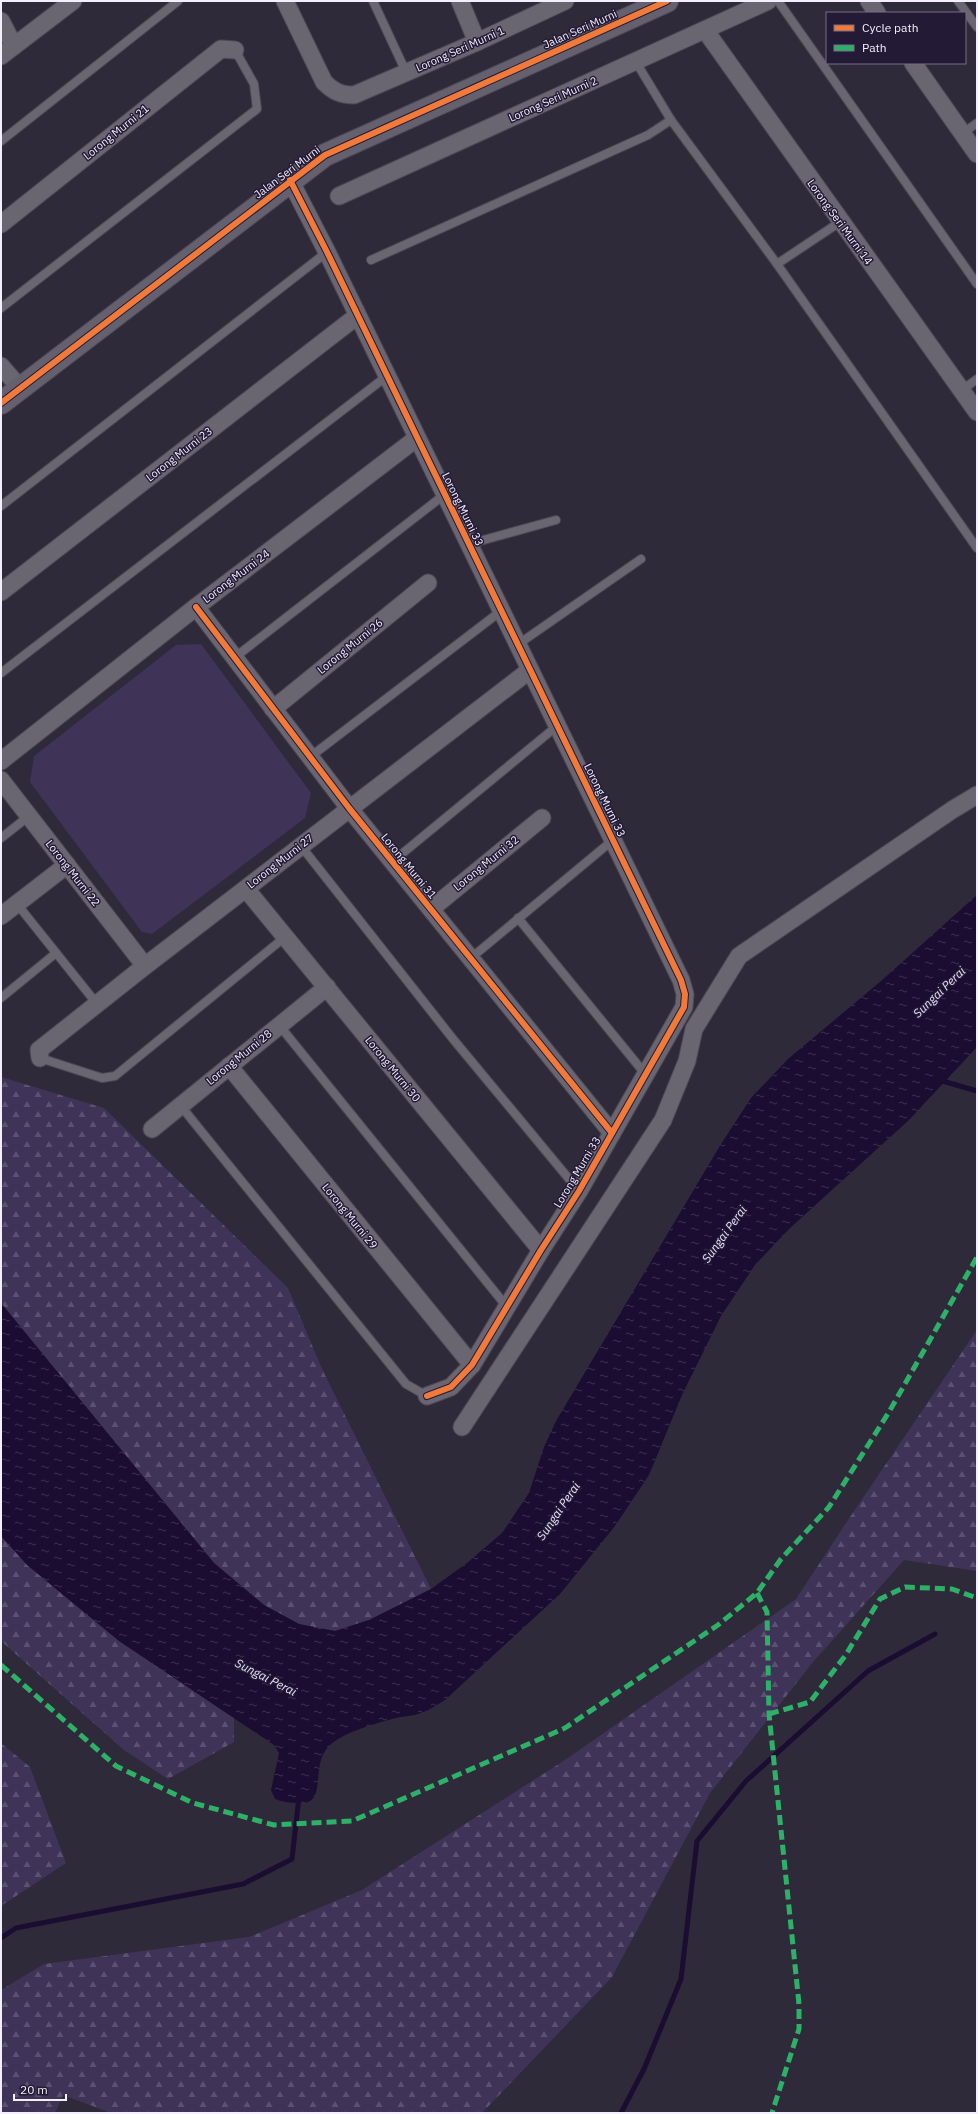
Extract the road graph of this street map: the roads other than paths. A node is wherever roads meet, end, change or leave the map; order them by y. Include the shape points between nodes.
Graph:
1 (178, 1) edge
2 (285, 1) edge
3 (373, 1) edge
4 (460, 1) edge
5 (667, 1) edge
6 (768, 1) edge
7 (778, 1) edge
8 (869, 1) edge
9 (958, 1) edge
10 (66, 3) edge
11 (553, 3) edge
12 (639, 7) edge
13 (876, 12) edge
14 (1, 21) edge
15 (977, 27) edge
16 (705, 30) junction
17 (477, 42) junction
18 (14, 46) junction
19 (235, 50) joint
20 (1, 56) edge
21 (636, 62) junction
22 (914, 64) edge
23 (406, 72) junction
24 (671, 120) junction
25 (977, 123) edge
26 (963, 133) junction
27 (1, 141) edge
28 (977, 154) edge
29 (290, 180) junction
30 (339, 196) dead end
31 (840, 222) junction
32 (1, 224) edge
33 (327, 252) junction
34 (371, 260) dead end
35 (777, 264) junction
36 (977, 284) edge
37 (1, 308) edge
38 (357, 316) junction
39 (1, 366) edge
40 (387, 376) junction
41 (977, 379) edge
42 (20, 388) junction
43 (962, 390) junction
44 (1, 403) edge
45 (977, 412) edge
46 (417, 438) junction
47 (444, 495) junction
48 (1, 506) edge
49 (556, 520) dead end
50 (469, 544) junction
51 (977, 548) edge
52 (641, 559) dead end
53 (428, 583) dead end
54 (1, 592) edge
55 (196, 607) junction
56 (501, 611) junction
57 (517, 645) junction
58 (234, 658) junction
59 (530, 670) junction
60 (1, 673) edge
61 (273, 710) junction
62 (557, 726) junction
63 (310, 757) junction
64 (1, 761) edge
65 (1, 780) edge
66 (977, 795) edge
67 (349, 808) junction
68 (29, 816) junction
69 (542, 818) dead end
70 (1, 838) edge
71 (613, 840) junction
72 (301, 846) junction
73 (392, 862) junction
74 (67, 865) junction
75 (246, 889) junction
76 (17, 904) junction
77 (431, 909) junction
78 (1, 916) edge
79 (518, 918) junction
80 (285, 937) junction
81 (56, 953) junction
82 (470, 958) junction
83 (145, 966) junction
84 (327, 987) junction
85 (1, 998) edge
86 (97, 1004) junction
87 (279, 1025) junction
88 (40, 1058) joint
89 (228, 1066) junction
90 (646, 1075) junction
91 (180, 1105) junction
92 (152, 1129) dead end
93 (612, 1133) junction
94 (579, 1191) junction
95 (541, 1250) junction
96 (507, 1307) junction
97 (472, 1365) junction
98 (427, 1396) joint
99 (462, 1427) dead end

1 - 27 lane
2 - 23 street, Lorong Seri Murni 1 via 324,82 332,90 343,95 354,95
3 - 23 lane
4 - 17 street
5 - 12 street, Jalan Seri Murni
6 - 16 street, Lorong Seri Murni 2
7 - 36 lane
8 - 13 street
9 - 15 lane
10 - 18 street
11 - 17 street, Lorong Seri Murni 1
12 - 29 street, Jalan Seri Murni via 359,138 326,155
14 - 18 street
16 - 21 street, Lorong Seri Murni 2
16 - 31 street, Lorong Seri Murni 14
17 - 23 street, Lorong Seri Murni 1
18 - 20 street
19 - 32 street, Lorong Murni 21 via 221,49
19 - 37 lane via 254,84 257,109
21 - 24 lane
21 - 30 street, Lorong Seri Murni 2
22 - 26 street
24 - 34 lane via 648,134
24 - 35 lane
25 - 26 lane
26 - 28 street
29 - 33 street, Lorong Murni 33
29 - 42 street, Jalan Seri Murni
31 - 35 lane
31 - 43 street, Lorong Seri Murni 14
33 - 38 street, Lorong Murni 33
33 - 48 lane
35 - 51 lane
38 - 40 street, Lorong Murni 33
38 - 54 street, Lorong Murni 23
39 - 42 street
40 - 46 street, Lorong Murni 33
40 - 60 lane
41 - 43 lane
42 - 44 street, Jalan Seri Murni
43 - 45 street, Lorong Seri Murni 14
46 - 47 street, Lorong Murni 33
46 - 55 street, Lorong Murni 24
47 - 50 street, Lorong Murni 33
47 - 58 lane
49 - 50 lane
50 - 56 street, Lorong Murni 33
52 - 57 lane
53 - 61 street, Lorong Murni 26
55 - 58 street, Lorong Murni 31
55 - 64 street, Lorong Murni 24
56 - 57 street, Lorong Murni 33
56 - 63 lane
57 - 59 street, Lorong Murni 33
58 - 61 street, Lorong Murni 31
59 - 62 street, Lorong Murni 33
59 - 67 street, Lorong Murni 27
61 - 63 street, Lorong Murni 31
62 - 71 street, Lorong Murni 33
62 - 73 lane
63 - 67 street, Lorong Murni 31
65 - 68 street, Lorong Murni 22
66 - 99 street via 739,956 694,1029 687,1061 663,1120
67 - 72 street, Lorong Murni 27
67 - 73 street, Lorong Murni 31
68 - 70 lane
68 - 74 street, Lorong Murni 22
69 - 77 street, Lorong Murni 32
71 - 79 lane
71 - 90 street, Lorong Murni 33 via 681,980 685,994 684,1007
72 - 75 street, Lorong Murni 27
72 - 94 lane via 453,1039
73 - 77 street, Lorong Murni 31
74 - 76 street
74 - 83 street, Lorong Murni 22
75 - 80 street, Lorong Murni 30
75 - 83 street, Lorong Murni 27
76 - 78 street
76 - 81 lane
77 - 82 street, Lorong Murni 31
79 - 82 lane
79 - 90 lane
80 - 84 street, Lorong Murni 30
80 - 88 lane via 115,1076 102,1078
81 - 85 lane
81 - 86 lane
82 - 93 street, Lorong Murni 31
83 - 86 street, Lorong Murni 27
84 - 87 street, Lorong Murni 28
84 - 95 street, Lorong Murni 30
86 - 88 street, Lorong Murni 27 via 39,1050
87 - 89 street, Lorong Murni 28
87 - 96 lane
89 - 91 street, Lorong Murni 28
89 - 97 street, Lorong Murni 29
90 - 93 street, Lorong Murni 33
91 - 92 street, Lorong Murni 28
91 - 98 lane via 406,1384
93 - 94 street, Lorong Murni 33
94 - 95 street, Lorong Murni 33
95 - 96 street, Lorong Murni 33
96 - 97 street, Lorong Murni 33
97 - 98 street, Lorong Murni 33 via 451,1387

